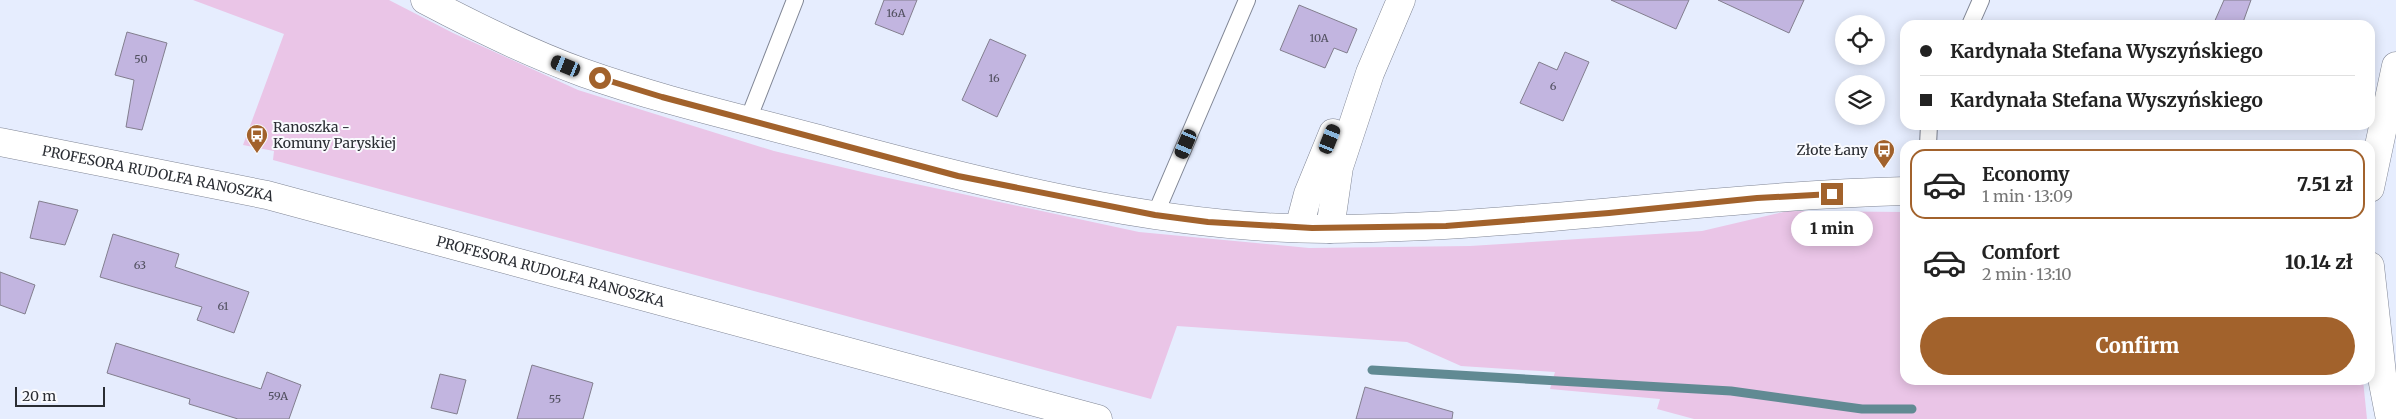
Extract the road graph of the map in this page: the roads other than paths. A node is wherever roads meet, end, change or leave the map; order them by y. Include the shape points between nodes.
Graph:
1 (425, 0) edge
2 (795, 0) edge
3 (1247, 0) edge
4 (1981, 0) edge
5 (1399, 6) edge
6 (457, 8) edge
7 (1972, 20) edge
8 (2396, 66) edge
9 (748, 120) junction
10 (0, 142) edge
11 (2375, 165) edge
12 (1900, 192) edge
13 (1155, 215) junction
14 (1299, 228) junction
15 (1330, 229) junction
16 (2375, 311) edge
17 (1098, 419) edge
18 (2390, 419) edge

1 - 6 street
2 - 9 lane
3 - 13 lane
4 - 7 lane
5 - 14 street via 1362,68 1338,120 1308,194
5 - 15 street via 1370,73 1339,167
6 - 9 street via 511,44 584,73
8 - 11 street
9 - 13 street via 958,176
10 - 17 street, PROFESORA RUDOLFA RANOSZKA via 267,195
12 - 15 street via 1757,198 1446,226
13 - 14 street
14 - 15 street
16 - 18 street

